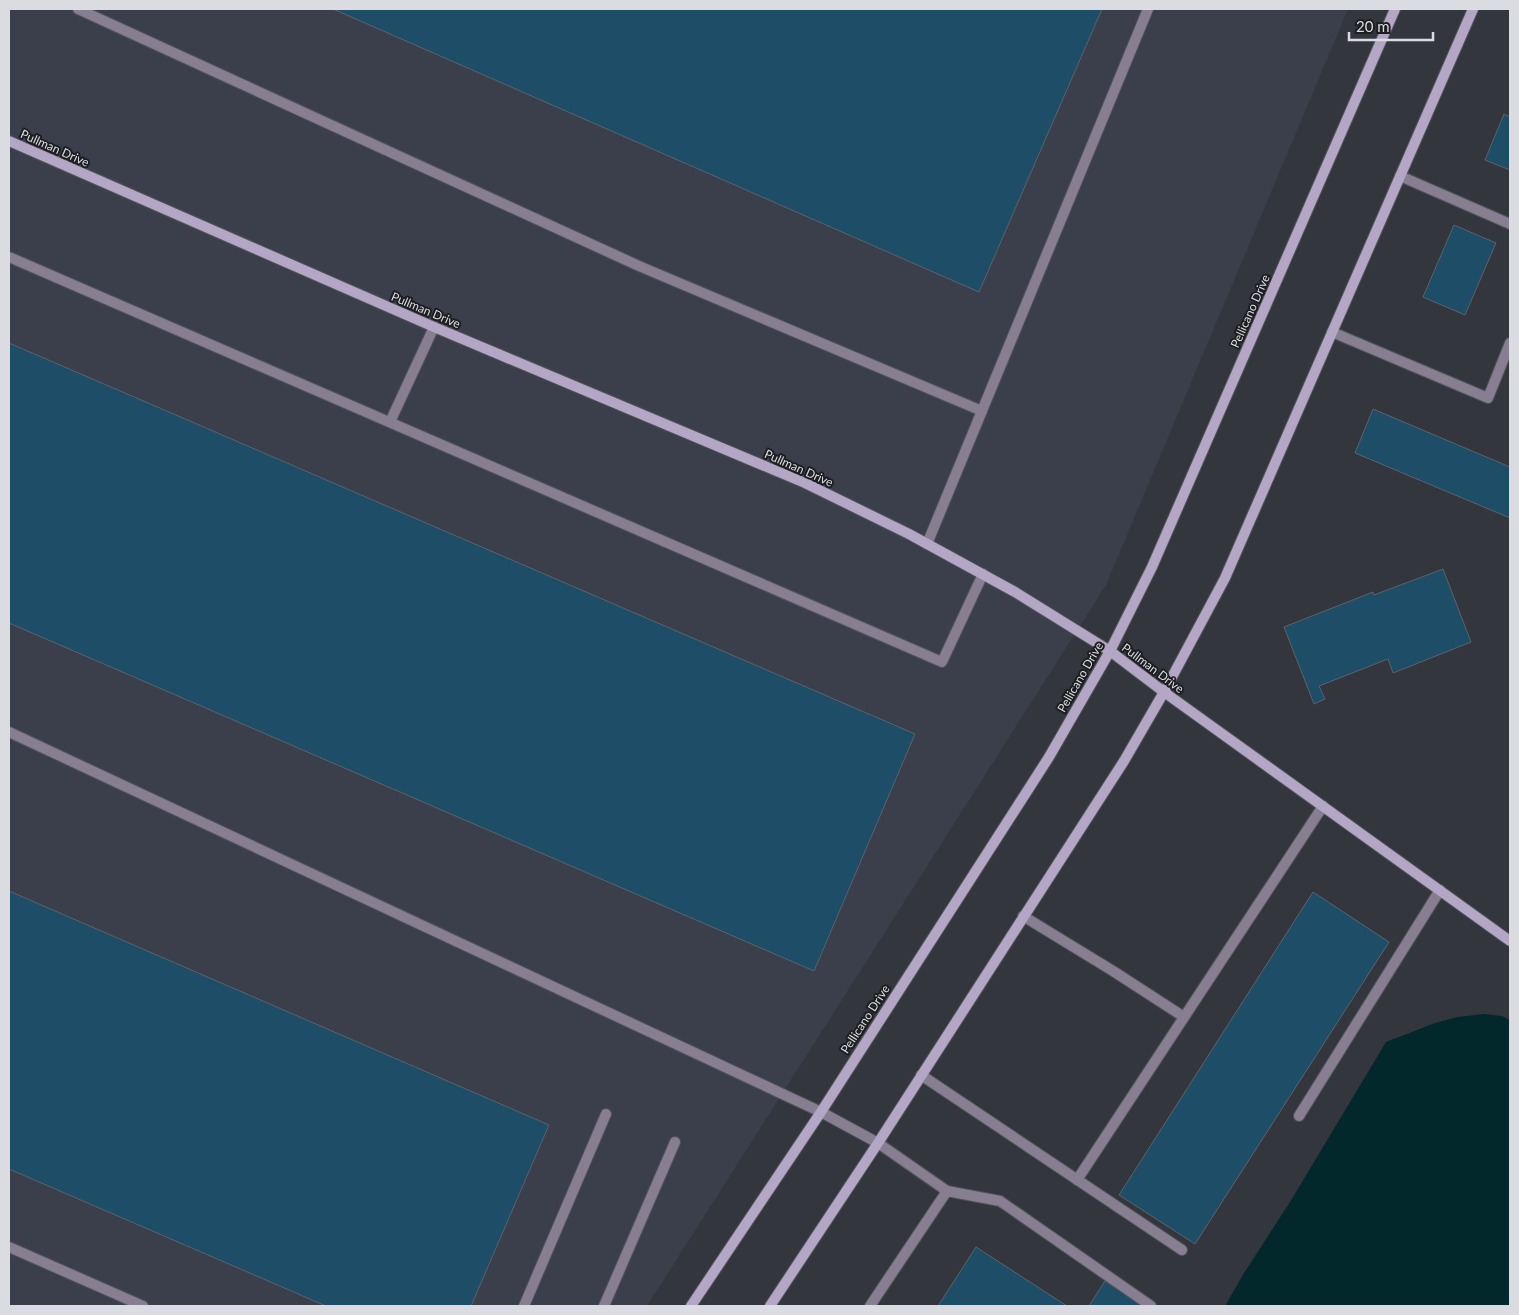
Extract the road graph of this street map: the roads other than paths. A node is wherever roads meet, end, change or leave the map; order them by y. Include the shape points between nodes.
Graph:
1 (78, 9) edge
2 (1148, 9) edge
3 (1396, 9) edge
4 (1473, 9) edge
5 (9, 141) edge
6 (1400, 176) junction
7 (1510, 224) edge
8 (9, 257) edge
9 (434, 327) junction
10 (1332, 332) junction
11 (1510, 343) edge
12 (982, 410) junction
13 (390, 422) junction
14 (927, 544) junction
15 (983, 574) junction
16 (1110, 650) junction
17 (1164, 692) junction
18 (9, 732) edge
19 (1323, 806) junction
20 (1440, 890) junction
21 (1024, 916) junction
22 (1510, 941) edge
23 (1184, 1017) junction
24 (921, 1075) junction
25 (821, 1112) junction
26 (606, 1114) dead end
27 (1298, 1116) dead end
28 (674, 1142) dead end
29 (878, 1144) junction
30 (1077, 1180) junction
31 (947, 1191) junction
32 (9, 1247) edge
33 (1182, 1250) dead end
34 (143, 1306) edge
35 (524, 1306) edge
36 (604, 1306) edge
37 (691, 1306) edge
38 (770, 1306) edge
39 (870, 1306) edge
40 (1151, 1306) edge

1 - 12 lane via 640,266
2 - 12 lane
3 - 16 main road, Pellicano Drive via 1152,566
4 - 6 main road
5 - 9 main road, Pullman Drive
6 - 7 lane
6 - 10 main road
8 - 13 lane
9 - 13 lane
9 - 14 main road, Pullman Drive via 805,483
10 - 11 lane via 1488,398
10 - 17 main road via 1225,578
12 - 14 lane
13 - 15 lane via 942,662
14 - 15 main road, Pullman Drive
15 - 16 main road, Pullman Drive
16 - 17 main road, Pullman Drive
16 - 25 main road, Pellicano Drive via 1049,757
17 - 19 main road, Pullman Drive
17 - 21 main road via 1124,761
18 - 25 lane
19 - 20 main road, Pullman Drive
19 - 23 lane
20 - 22 main road, Pullman Drive
20 - 27 lane
21 - 23 lane
21 - 24 main road
23 - 30 lane
24 - 29 main road
24 - 30 lane
25 - 29 lane
25 - 37 main road, Pellicano Drive
26 - 35 lane
28 - 36 lane
29 - 31 lane
29 - 38 main road
30 - 33 lane
31 - 39 lane
31 - 40 lane via 1000,1201
32 - 34 lane

